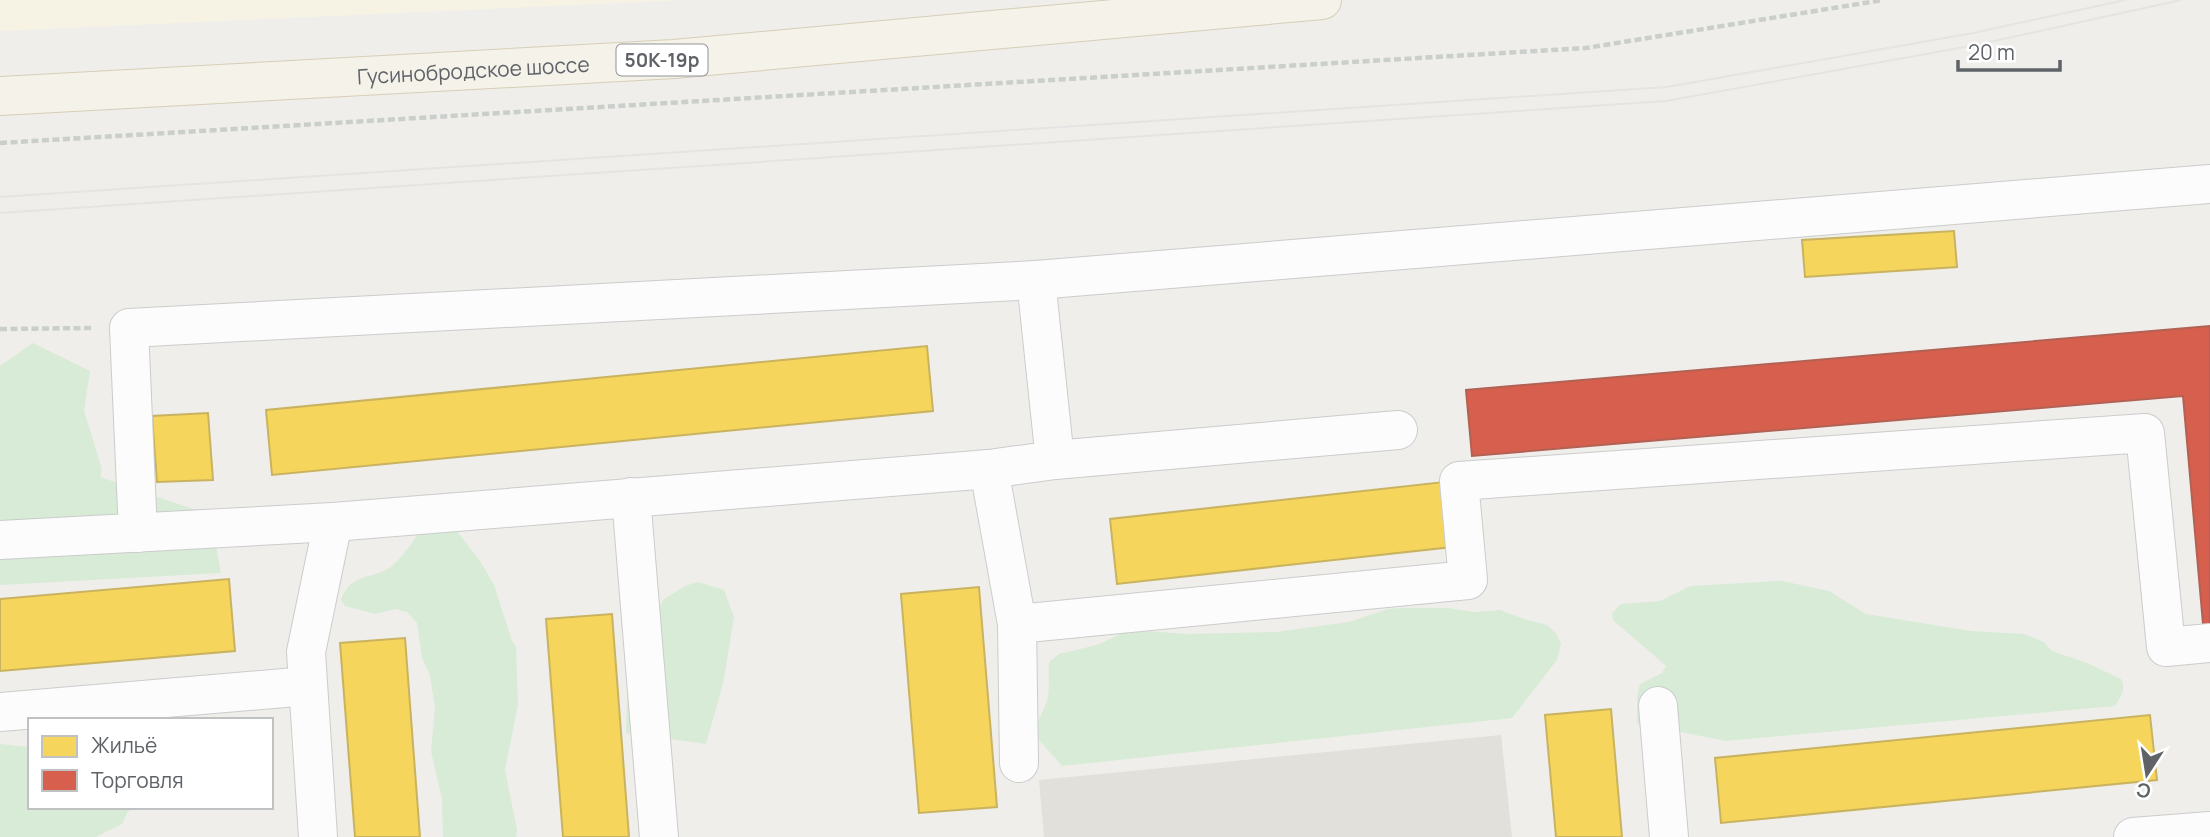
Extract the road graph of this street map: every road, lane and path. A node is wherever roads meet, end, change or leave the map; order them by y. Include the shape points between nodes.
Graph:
1 (1322, 0) edge
2 (1884, 0) edge
3 (1106, 10) edge
4 (0, 96) edge
5 (0, 143) edge
6 (2210, 184) edge
7 (1036, 280) junction
8 (129, 327) junction
9 (0, 329) edge
10 (1398, 430) dead end
11 (1055, 460) junction
12 (989, 469) junction
13 (631, 497) junction
14 (333, 522) junction
15 (138, 533) junction
16 (0, 540) edge
17 (1017, 624) junction
18 (2210, 643) edge
19 (308, 686) junction
20 (1658, 706) dead end
21 (0, 712) edge
22 (1019, 763) dead end
23 (2210, 831) edge
24 (318, 837) edge
25 (659, 837) edge
26 (1669, 837) edge
27 (2133, 837) edge

1 - 3 main road, Гусинобродское шоссе / 50К-19р
2 - 5 path via 1586,48
3 - 4 main road, Гусинобродское шоссе / 50К-19р via 674,59
6 - 7 lane
7 - 8 lane
7 - 11 lane
8 - 9 path
8 - 15 lane
10 - 11 lane
11 - 12 lane
12 - 13 lane
12 - 17 lane
13 - 14 lane
13 - 25 lane
14 - 15 lane
14 - 19 lane via 306,652
15 - 16 lane
17 - 18 lane via 1468,580 1460,481 2145,433 2166,647
17 - 22 lane
19 - 21 lane
19 - 24 lane
20 - 26 lane
23 - 27 lane

